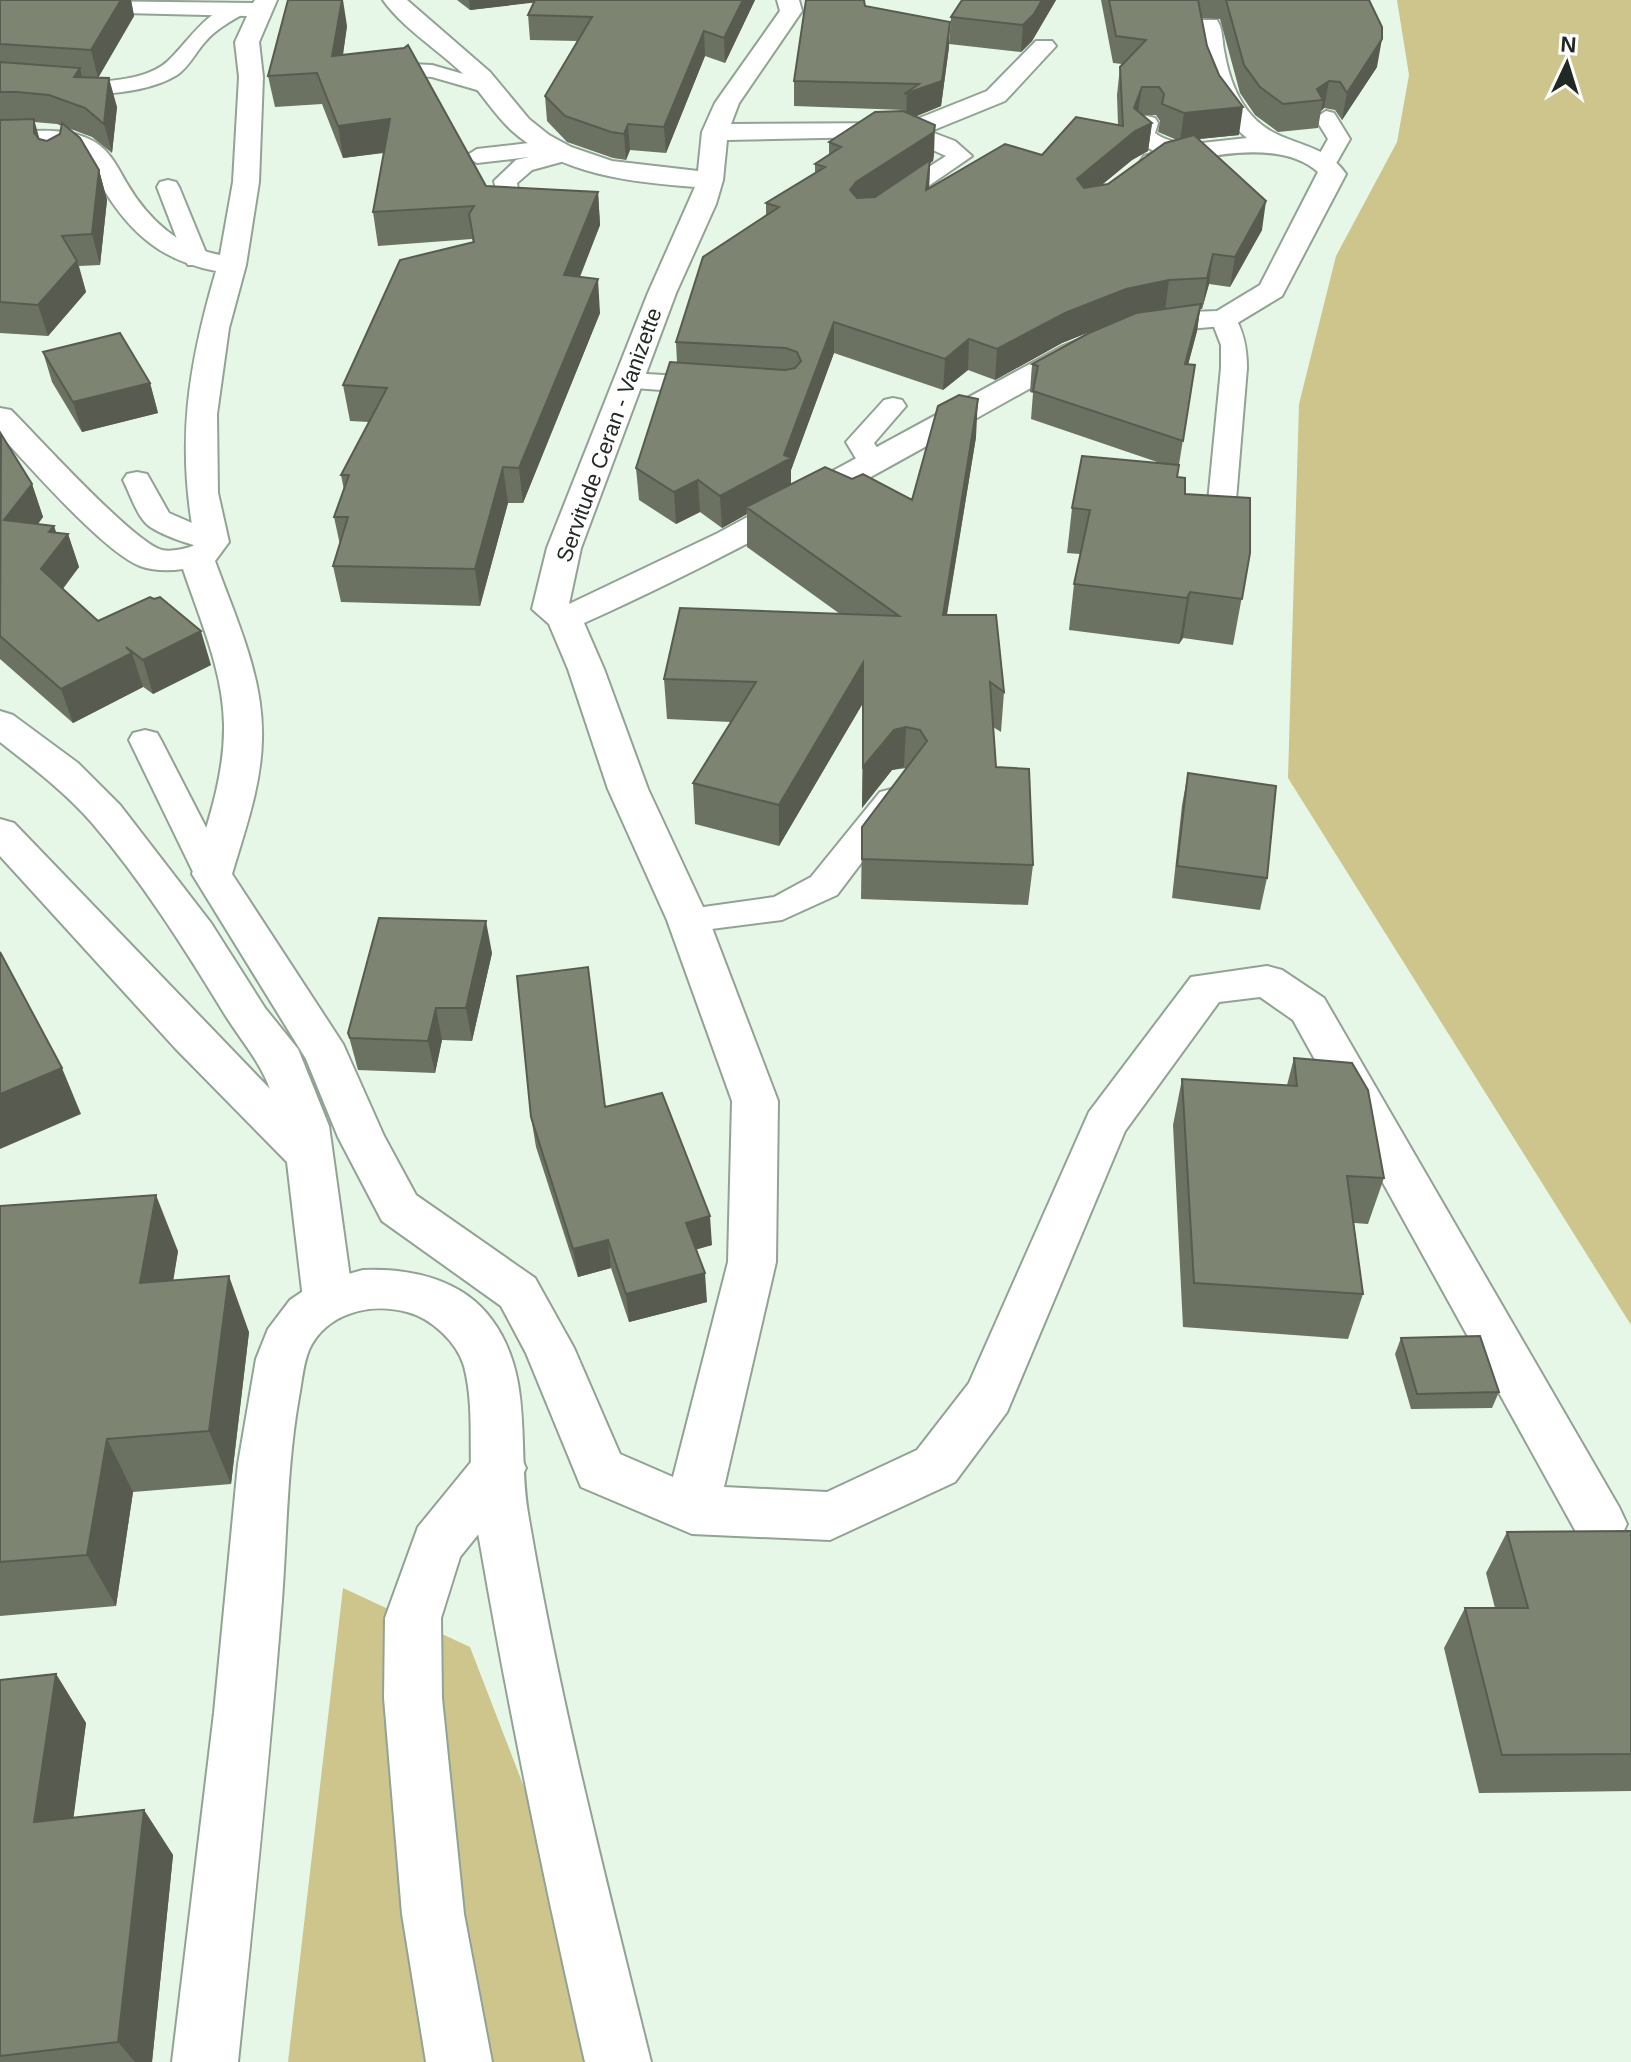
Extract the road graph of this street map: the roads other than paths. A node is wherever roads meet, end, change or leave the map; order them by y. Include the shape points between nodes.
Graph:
1 (394, 0) edge
2 (0, 3) edge
3 (255, 6) edge
4 (796, 7) edge
5 (1209, 25) dead end
6 (1044, 46) dead end
7 (365, 68) edge
8 (0, 81) edge
9 (491, 88) junction
10 (1326, 118) dead end
11 (1147, 123) edge
12 (0, 131) edge
13 (910, 131) junction
14 (715, 132) junction
15 (0, 140) edge
16 (1272, 143) junction
17 (57, 151) junction
18 (558, 151) junction
19 (1184, 153) junction
20 (477, 156) dead end
21 (1326, 162) junction
22 (1134, 174) edge
23 (710, 180) junction
24 (168, 187) dead end
25 (507, 196) edge
26 (865, 219) edge
27 (197, 260) junction
28 (232, 265) junction
29 (1224, 319) junction
30 (630, 381) junction
31 (739, 387) edge
32 (893, 406) dead end
33 (0, 417) edge
34 (876, 467) junction
35 (137, 480) dead end
36 (1221, 512) edge
37 (204, 549) junction
38 (564, 619) junction
39 (0, 723) edge
40 (145, 740) dead end
41 (905, 781) edge
42 (0, 832) edge
43 (212, 874) junction
44 (688, 920) junction
45 (349, 1106) junction
46 (306, 1135) junction
47 (328, 1299) junction
48 (499, 1468) junction
49 (692, 1510) junction
50 (1600, 1524) dead end
51 (205, 2062) edge
52 (459, 2062) edge
53 (618, 2062) edge

1 - 9 street
2 - 3 street
3 - 8 lane via 202,33 166,73 65,87
3 - 28 street via 247,42 251,77 246,182
4 - 14 street, Servitude Ceran - Vanizette via 727,103
5 - 16 street via 1221,90 1252,129
6 - 13 street via 996,96
7 - 9 lane via 443,71
9 - 18 street via 518,122
10 - 21 lane via 1339,139
11 - 19 lane via 1144,134 1156,145
12 - 17 lane via 56,135
13 - 14 street
13 - 26 lane via 961,156
14 - 23 street, Servitude Ceran - Vanizette
15 - 17 street
16 - 19 street
16 - 21 street
17 - 27 street via 79,144 98,157 149,232
18 - 20 lane
18 - 23 street via 606,168
18 - 25 lane via 524,165 505,181
19 - 22 street via 1164,157
21 - 29 street via 1333,174 1272,290
23 - 30 street, Servitude Ceran - Vanizette
24 - 27 lane
27 - 28 street
28 - 37 street via 214,328 201,414
29 - 34 street via 1123,331 1074,352
29 - 36 lane via 1234,345 1234,368
30 - 31 lane
30 - 38 street, Servitude Ceran - Vanizette via 564,548 550,609
32 - 34 lane via 860,442
33 - 37 street via 149,558 187,560
34 - 38 street
35 - 37 lane via 158,519
37 - 43 street via 236,672 243,724 238,784
38 - 44 street via 628,789
39 - 46 street via 64,772 106,814 196,933 282,1061
40 - 43 lane
41 - 44 lane via 824,886 782,908
42 - 46 street via 240,1091
43 - 45 street via 327,1056
44 - 49 street via 755,1101 752,1262
45 - 46 street
45 - 49 street via 399,1208 518,1292 549,1348 600,1470
46 - 47 street
47 - 48 street via 377,1289 416,1292 455,1313 481,1345 496,1398
47 - 51 street via 308,1310 284,1348 269,1416 242,1743
48 - 52 street via 437,1545 413,1618 413,1698 433,1914
48 - 53 street via 499,1502 557,1806
49 - 50 street via 830,1516 936,1466 989,1396 1105,1124 1206,988 1267,981 1309,1009

